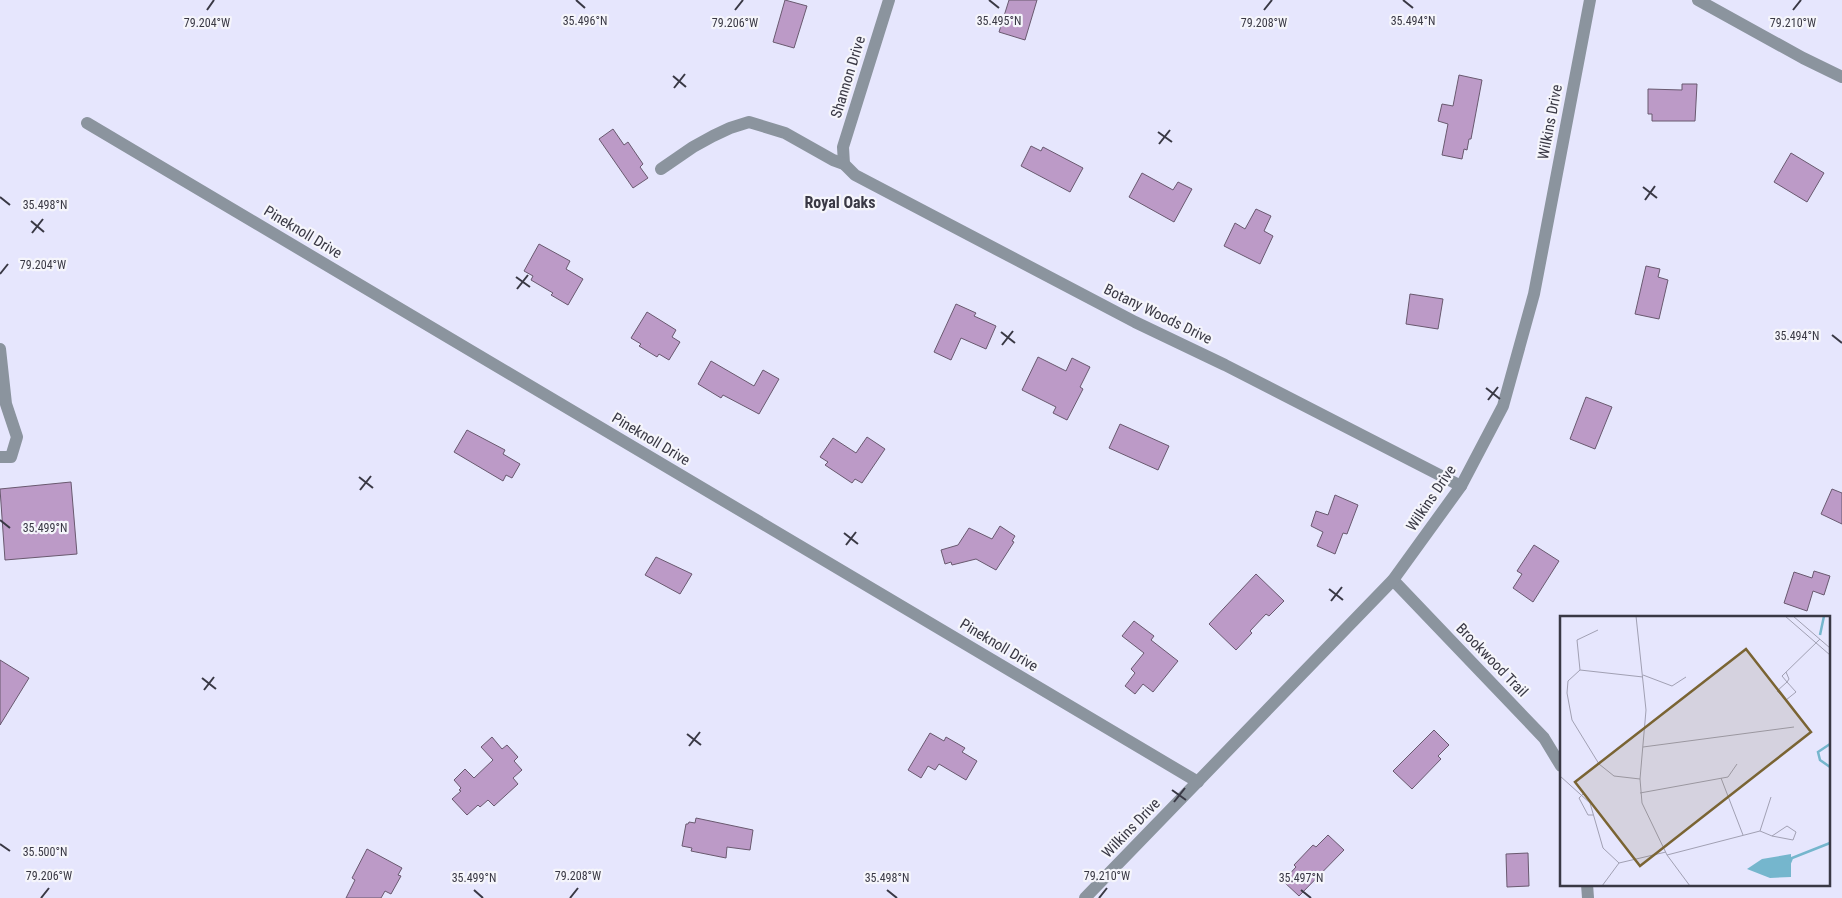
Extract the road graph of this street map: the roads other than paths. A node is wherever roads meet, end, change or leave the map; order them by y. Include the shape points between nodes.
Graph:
1 (889, 0) edge
2 (1590, 0) edge
3 (1698, 0) edge
4 (1842, 77) edge
5 (88, 123) dead end
6 (844, 164) junction
7 (661, 169) dead end
8 (0, 349) edge
9 (0, 457) edge
10 (1461, 486) junction
11 (1393, 580) junction
12 (1560, 764) edge
13 (1198, 782) junction
14 (1085, 898) edge

1 - 6 street, Shannon Drive via 844,147
2 - 10 street, Wilkins Drive via 1534,294 1503,406
3 - 4 street
5 - 13 street, Pineknoll Drive
6 - 7 street, Botany Woods Drive via 785,133 749,122 713,136
6 - 10 street, Botany Woods Drive via 855,175 1126,317
8 - 9 street via 6,404 17,437 11,457
10 - 11 street, Wilkins Drive
11 - 12 street, Brookwood Trail via 1544,738
11 - 13 street, Wilkins Drive
13 - 14 street, Wilkins Drive

